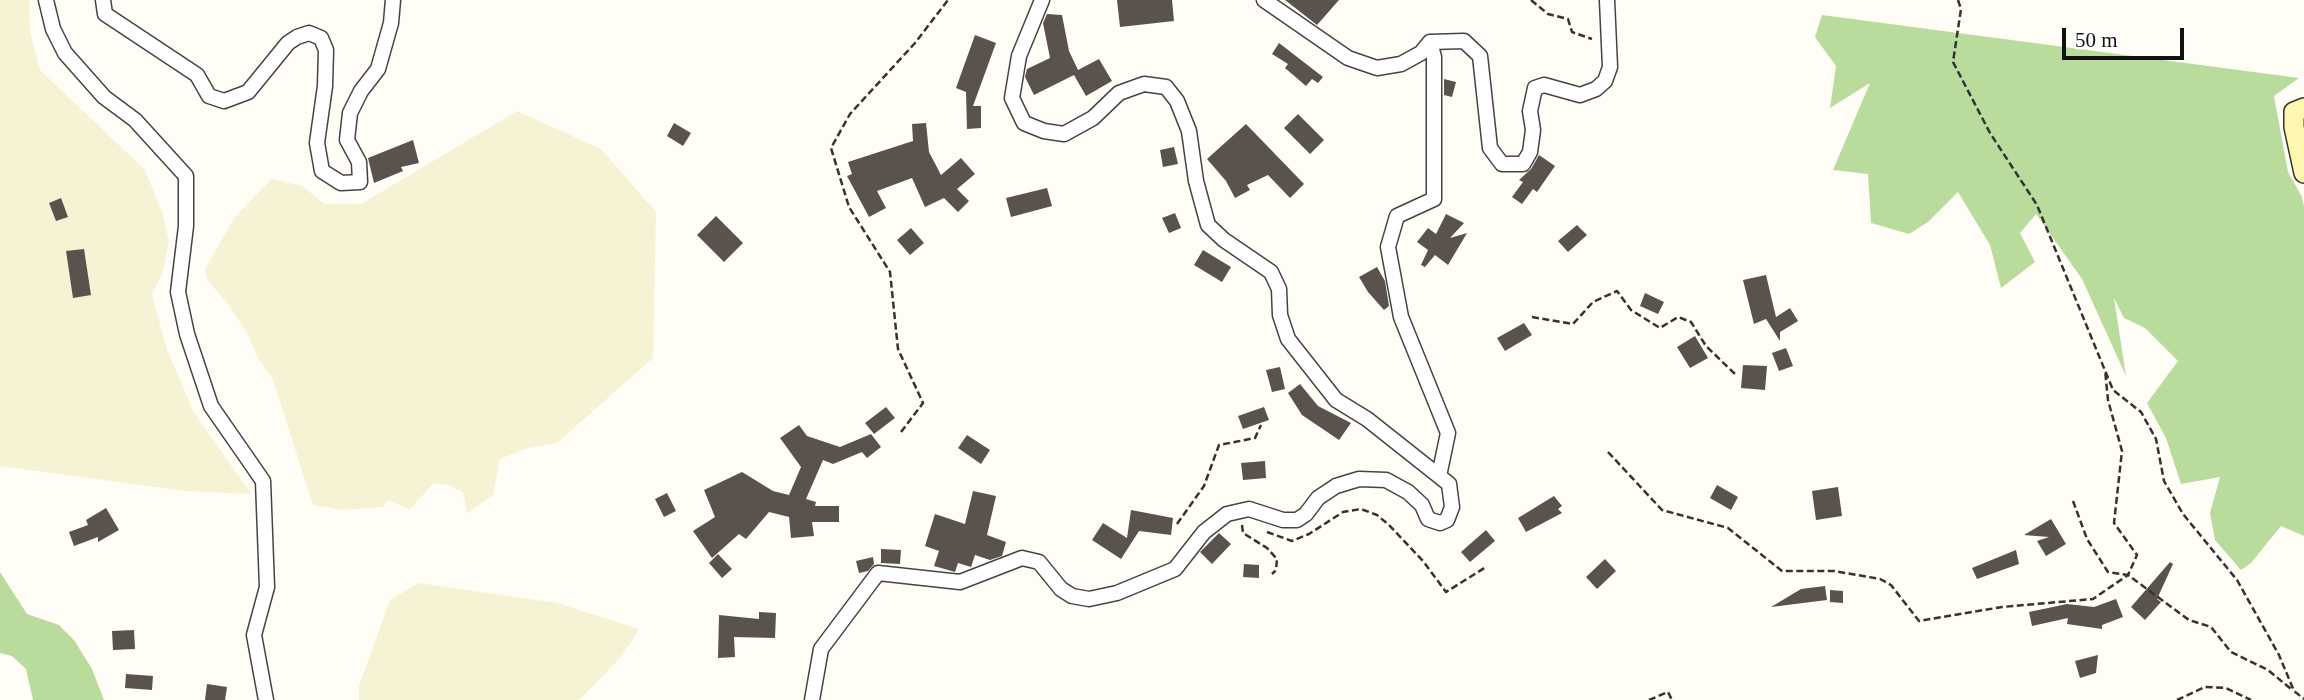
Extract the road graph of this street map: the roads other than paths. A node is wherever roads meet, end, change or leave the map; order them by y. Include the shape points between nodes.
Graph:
1 (46, 0) edge
2 (103, 0) edge
3 (393, 0) edge
4 (1042, 0) edge
5 (1264, 0) edge
6 (1607, 0) edge
7 (1430, 42) junction
8 (2304, 108) edge
9 (2304, 173) edge
10 (1439, 476) junction
11 (266, 700) edge
12 (812, 700) edge

1 - 11 street via 65,53 186,176 178,292 187,334 211,406 263,481 267,587 254,635
2 - 3 street via 106,14 197,75 209,96 224,101 248,92 297,37 309,33 321,38 326,50 325,86 317,143 322,171 341,183 360,182 359,162 347,140 350,113 378,69
4 - 10 street via 1019,57 1012,98 1024,123 1064,134 1093,118 1119,93 1144,84 1166,87 1189,131 1208,225 1271,272 1279,289 1280,315 1288,339 1336,400
5 - 7 street via 1348,58 1377,68 1401,64
6 - 7 street via 1610,67 1605,81 1580,95 1544,85 1535,88 1530,152 1523,164 1502,164 1490,148 1480,56 1464,41
7 - 10 street via 1434,57 1434,199 1397,216 1388,247 1401,317 1448,433
8 - 9 main road via 2294,112 2294,127
10 - 12 street via 1449,484 1452,507 1447,520 1440,523 1428,519 1422,505 1386,480 1359,479 1336,486 1297,520 1238,510 1204,532 1175,569 1117,593 1089,599 1072,596 1040,562 1022,558 960,582 878,573 821,649

